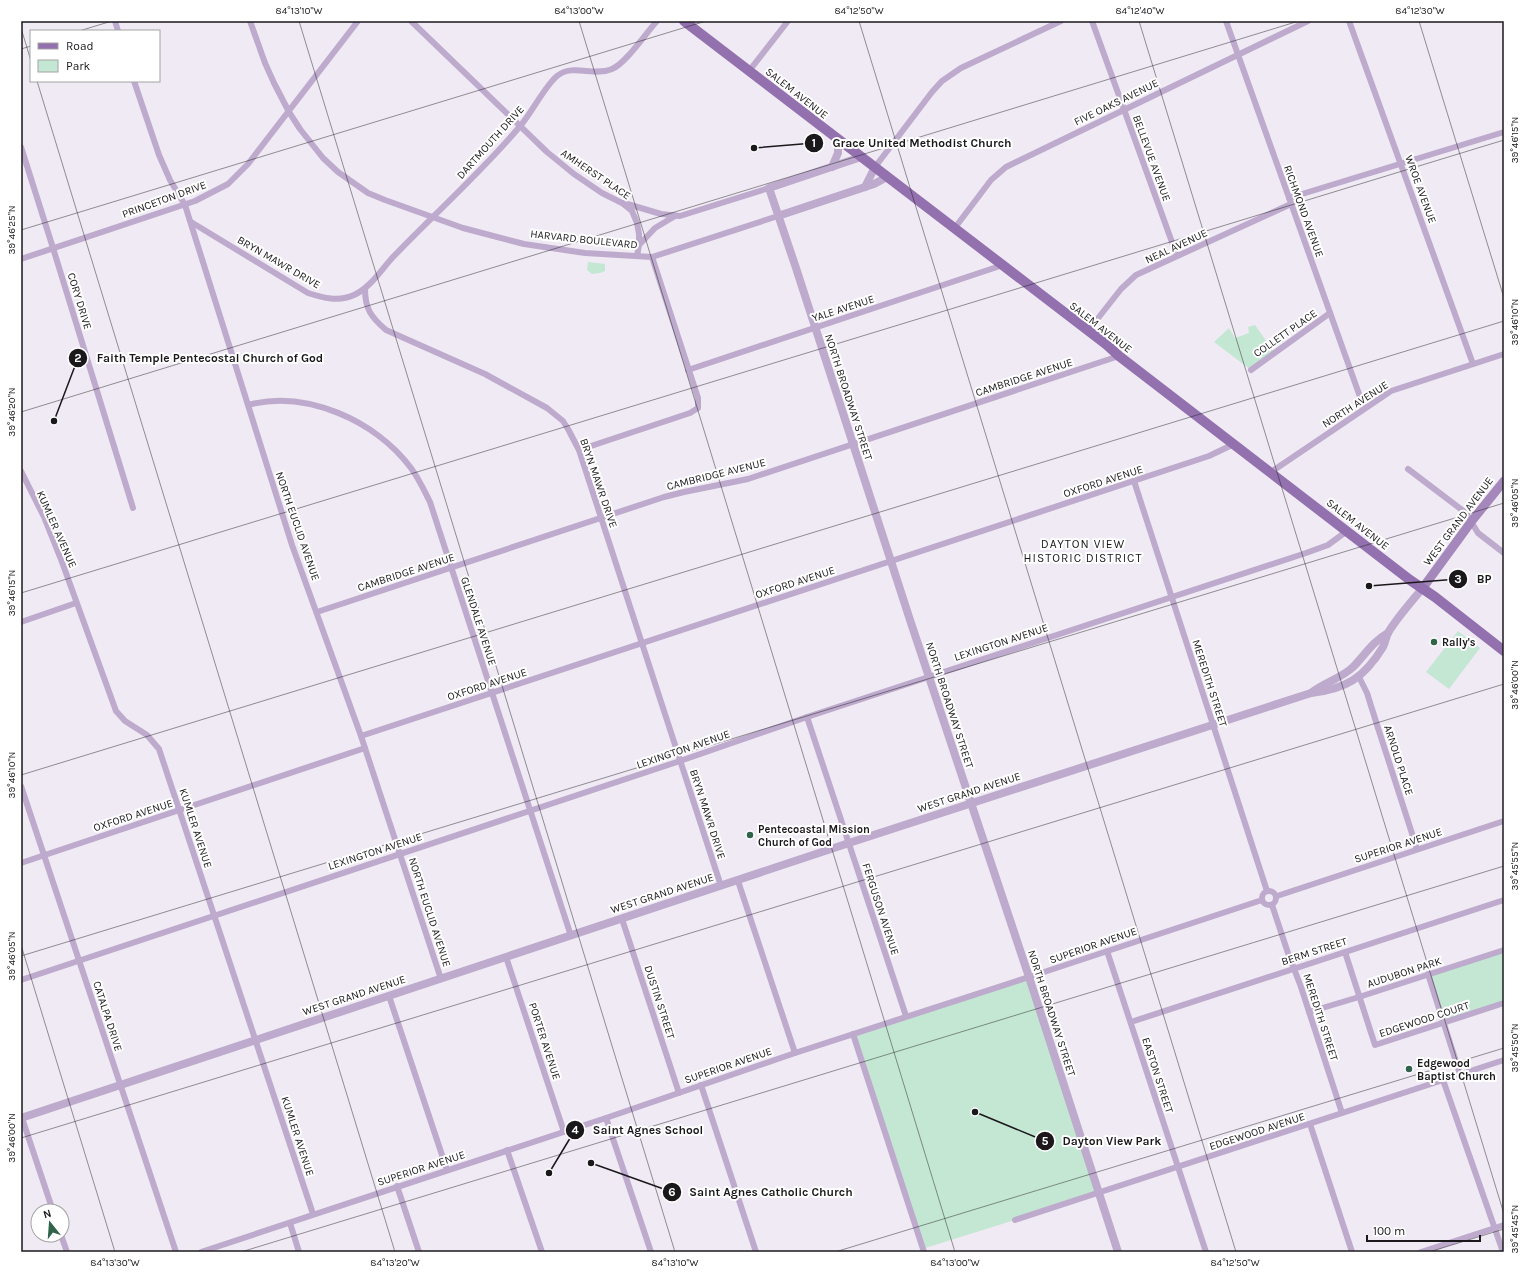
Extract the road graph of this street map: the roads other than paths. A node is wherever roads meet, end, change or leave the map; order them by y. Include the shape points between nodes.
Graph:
1 (250, 21) edge
2 (358, 21) edge
3 (411, 21) edge
4 (657, 21) edge
5 (684, 21) edge
6 (788, 21) edge
7 (1061, 21) edge
8 (1092, 21) edge
9 (1226, 21) edge
10 (1308, 21) edge
11 (1349, 21) edge
12 (1238, 55) junction
13 (749, 71) junction
14 (134, 82) edge
15 (1124, 110) junction
16 (289, 112) junction
17 (520, 126) junction
18 (1504, 132) edge
19 (838, 140) junction
20 (21, 147) edge
21 (861, 157) junction
22 (1401, 164) junction
23 (832, 167) junction
24 (875, 167) junction
25 (887, 177) junction
26 (865, 187) junction
27 (769, 188) junction
28 (1290, 201) junction
29 (622, 203) junction
30 (185, 204) junction
31 (675, 216) junction
32 (778, 216) junction
33 (433, 217) junction
34 (191, 222) junction
35 (954, 229) junction
36 (640, 245) junction
37 (54, 248) junction
38 (637, 256) junction
39 (1177, 256) junction
40 (652, 257) junction
41 (21, 259) edge
42 (1003, 265) junction
43 (365, 289) junction
44 (1330, 313) junction
45 (815, 328) junction
46 (1088, 331) junction
47 (1504, 354) edge
48 (1119, 356) junction
49 (1473, 364) junction
50 (688, 370) junction
51 (1251, 370) dead end
52 (248, 405) junction
53 (1364, 408) junction
54 (853, 444) junction
55 (1234, 444) junction
56 (579, 450) junction
57 (1408, 469) dead end
58 (21, 471) edge
59 (1271, 472) junction
60 (1134, 481) junction
61 (1504, 481) edge
62 (133, 508) dead end
63 (601, 518) junction
64 (1471, 522) junction
65 (1347, 531) junction
66 (1504, 553) edge
67 (891, 561) junction
68 (451, 568) junction
69 (1422, 589) junction
70 (1172, 597) junction
71 (76, 603) junction
72 (317, 612) junction
73 (21, 622) edge
74 (1388, 633) junction
75 (642, 643) junction
76 (1504, 651) edge
77 (929, 677) junction
78 (1359, 677) junction
79 (492, 692) junction
80 (1310, 693) junction
81 (807, 717) junction
82 (1214, 725) junction
83 (361, 736) junction
84 (365, 748) junction
85 (680, 761) junction
86 (21, 786) edge
87 (971, 804) junction
88 (180, 810) junction
89 (531, 811) junction
90 (1504, 821) edge
91 (849, 844) junction
92 (1417, 849) junction
93 (400, 854) junction
94 (45, 855) junction
95 (21, 863) edge
96 (738, 880) junction
97 (721, 886) junction
98 (1267, 891) junction
99 (1277, 896) junction
100 (1262, 900) junction
101 (1504, 900) edge
102 (1272, 905) junction
103 (214, 915) junction
104 (622, 919) junction
105 (572, 936) junction
106 (1504, 950) edge
107 (1107, 951) junction
108 (1345, 952) junction
109 (506, 957) junction
110 (79, 960) junction
111 (1294, 968) junction
112 (1428, 974) junction
113 (1029, 977) junction
114 (441, 979) junction
115 (21, 980) edge
116 (389, 996) junction
117 (1359, 997) junction
118 (1504, 1003) edge
119 (1309, 1012) junction
120 (906, 1016) junction
121 (1131, 1022) junction
122 (1444, 1022) junction
123 (853, 1034) junction
124 (255, 1040) junction
125 (795, 1053) junction
126 (1504, 1060) edge
127 (1460, 1074) junction
128 (1443, 1080) junction
129 (120, 1085) junction
130 (701, 1085) junction
131 (679, 1093) junction
132 (1342, 1113) junction
133 (21, 1118) edge
134 (606, 1118) junction
135 (1310, 1124) junction
136 (564, 1132) junction
137 (507, 1150) junction
138 (1178, 1167) junction
139 (447, 1170) junction
140 (397, 1186) junction
141 (1098, 1194) junction
142 (50, 1203) edge
143 (313, 1214) junction
144 (1015, 1220) dead end
145 (290, 1223) junction
146 (1504, 1225) edge
147 (1495, 1228) junction
148 (176, 1252) edge
149 (201, 1252) edge
150 (299, 1252) edge
151 (419, 1252) edge
152 (542, 1252) edge
153 (651, 1252) edge
154 (756, 1252) edge
155 (924, 1252) edge
156 (1118, 1252) edge
157 (1206, 1252) edge
158 (1352, 1252) edge
159 (1421, 1252) edge
160 (1503, 1252) edge

1 - 16 street, HARVARD BOULEVARD via 265,63
2 - 16 street, PRINCETON DRIVE
3 - 17 street, AMHERST PLACE
4 - 17 street, DARTMOUTH DRIVE via 616,68 603,72 567,71 555,77
5 - 13 main road, SALEM AVENUE
6 - 13 street
7 - 24 street via 950,74 932,92
8 - 15 street, BELLEVUE AVENUE
9 - 12 street, RICHMOND AVENUE
10 - 12 street, FIVE OAKS AVENUE
11 - 22 street, WROE AVENUE
12 - 15 street, FIVE OAKS AVENUE
12 - 28 street, RICHMOND AVENUE
13 - 19 main road, SALEM AVENUE
14 - 30 street, NORTH EUCLID AVENUE via 159,155 170,180
15 - 35 street, FIVE OAKS AVENUE via 999,172
15 - 39 street, BELLEVUE AVENUE
16 - 30 street, PRINCETON DRIVE via 239,174 219,189
16 - 33 street, HARVARD BOULEVARD via 323,158 353,184 368,193
17 - 29 street, AMHERST PLACE via 574,174
17 - 33 street, DARTMOUTH DRIVE
18 - 22 street, NEAL AVENUE
19 - 21 main road, SALEM AVENUE
19 - 23 street via 838,153
20 - 37 street, CORY DRIVE
21 - 23 street, HARVARD BOULEVARD
21 - 24 main road, SALEM AVENUE
22 - 28 street, NEAL AVENUE
22 - 49 street, WROE AVENUE
23 - 27 street, HARVARD BOULEVARD
24 - 25 main road, SALEM AVENUE
24 - 26 street
25 - 26 street, HARVARD BOULEVARD
25 - 35 main road, SALEM AVENUE
26 - 32 street, HARVARD BOULEVARD
27 - 31 street, HARVARD BOULEVARD
27 - 32 street, NORTH BROADWAY STREET
28 - 39 street, NEAL AVENUE
28 - 44 street, RICHMOND AVENUE
29 - 31 street, HARVARD BOULEVARD
29 - 36 street, AMHERST PLACE via 632,211
30 - 34 street, NORTH EUCLID AVENUE
30 - 37 street, PRINCETON DRIVE
31 - 36 street, HARVARD BOULEVARD via 655,228
32 - 40 street, HARVARD BOULEVARD
32 - 45 street, NORTH BROADWAY STREET
33 - 38 street, HARVARD BOULEVARD via 463,228 524,244 585,253
33 - 43 street, DARTMOUTH DRIVE
34 - 43 street, BRYN MAWR DRIVE via 308,293 321,298 338,299
34 - 52 street, NORTH EUCLID AVENUE
35 - 42 main road, SALEM AVENUE
36 - 38 street, AMHERST PLACE
37 - 41 street, PRINCETON DRIVE
37 - 62 street, CORY DRIVE
38 - 40 street, HARVARD BOULEVARD
39 - 46 street, NEAL AVENUE via 1131,279
40 - 50 street
42 - 45 street, YALE AVENUE
42 - 46 main road, SALEM AVENUE
43 - 56 street, BRYN MAWR DRIVE via 365,300 374,320 386,330 485,374 547,408 563,421
44 - 51 street, COLLETT PLACE
44 - 53 street, RICHMOND AVENUE
45 - 50 street, YALE AVENUE
45 - 54 street, NORTH BROADWAY STREET
46 - 48 main road, SALEM AVENUE
47 - 49 street, NORTH AVENUE
48 - 54 street, CAMBRIDGE AVENUE
48 - 55 main road, SALEM AVENUE
49 - 53 street, NORTH AVENUE via 1403,386
50 - 56 street via 698,401 698,408 693,412
52 - 68 street, GLENDALE AVENUE via 276,401 313,405 352,419 383,439 402,457 420,481 430,502
52 - 72 street, NORTH EUCLID AVENUE via 292,545
53 - 59 street, NORTH AVENUE
54 - 63 street, CAMBRIDGE AVENUE via 748,479 684,492
54 - 67 street, NORTH BROADWAY STREET
55 - 59 main road, SALEM AVENUE
55 - 60 street, OXFORD AVENUE via 1209,456
56 - 63 street, BRYN MAWR DRIVE
57 - 64 street via 1466,513
58 - 71 street, KUMLER AVENUE via 54,540
59 - 65 main road, SALEM AVENUE
60 - 67 street, OXFORD AVENUE
60 - 70 street, MEREDITH STREET
61 - 64 main road, WEST GRAND AVENUE
63 - 68 street, CAMBRIDGE AVENUE
63 - 75 street, BRYN MAWR DRIVE
64 - 66 street via 1478,533
64 - 69 main road, WEST GRAND AVENUE
65 - 69 main road, SALEM AVENUE
65 - 70 street, LEXINGTON AVENUE via 1328,545
67 - 75 street, OXFORD AVENUE
67 - 77 street, NORTH BROADWAY STREET
68 - 72 street, CAMBRIDGE AVENUE
68 - 79 street, GLENDALE AVENUE
69 - 74 street, WEST GRAND AVENUE
69 - 76 main road, SALEM AVENUE
70 - 77 street, LEXINGTON AVENUE
70 - 82 street, MEREDITH STREET
71 - 73 street
71 - 88 street, KUMLER AVENUE via 116,711 125,721 147,735 159,749
72 - 83 street, NORTH EUCLID AVENUE
74 - 78 street, WEST GRAND AVENUE via 1384,646
74 - 80 street, WEST GRAND AVENUE via 1369,647 1353,668
75 - 79 street, OXFORD AVENUE
75 - 85 street, BRYN MAWR DRIVE
77 - 81 street, LEXINGTON AVENUE
77 - 87 street, NORTH BROADWAY STREET
78 - 80 street, WEST GRAND AVENUE via 1328,691
78 - 92 street, ARNOLD PLACE via 1372,708
79 - 83 street, OXFORD AVENUE
79 - 89 street, GLENDALE AVENUE
80 - 82 street, WEST GRAND AVENUE
81 - 85 street, LEXINGTON AVENUE
81 - 91 street, FERGUSON AVENUE
82 - 87 street, WEST GRAND AVENUE
82 - 98 street, MEREDITH STREET
83 - 84 street, NORTH EUCLID AVENUE
84 - 88 street, OXFORD AVENUE
84 - 93 street, NORTH EUCLID AVENUE
85 - 89 street, LEXINGTON AVENUE
85 - 97 street, BRYN MAWR DRIVE
86 - 94 street, CATALPA DRIVE
87 - 91 street, WEST GRAND AVENUE
87 - 113 street, NORTH BROADWAY STREET
88 - 94 street, OXFORD AVENUE
88 - 103 street, KUMLER AVENUE
89 - 93 street, LEXINGTON AVENUE
89 - 105 street, GLENDALE AVENUE
90 - 92 street, SUPERIOR AVENUE
91 - 96 street, WEST GRAND AVENUE
91 - 120 street, FERGUSON AVENUE
92 - 99 street, SUPERIOR AVENUE
93 - 103 street, LEXINGTON AVENUE
93 - 114 street, NORTH EUCLID AVENUE
94 - 95 street, OXFORD AVENUE
94 - 110 street, CATALPA DRIVE
96 - 97 street, WEST GRAND AVENUE
96 - 125 street
97 - 104 street, WEST GRAND AVENUE
98 - 99 street via 1273,891
98 - 100 street via 1263,894
99 - 102 street
100 - 102 street via 1266,905
100 - 107 street, SUPERIOR AVENUE
101 - 108 street, BERM STREET
102 - 111 street, MEREDITH STREET
103 - 110 street, LEXINGTON AVENUE
103 - 124 street, KUMLER AVENUE
104 - 105 street, WEST GRAND AVENUE
104 - 131 street, DUSTIN STREET
105 - 109 street, WEST GRAND AVENUE
106 - 112 street, AUDUBON PARK
107 - 113 street, SUPERIOR AVENUE
107 - 121 street, EASTON STREET
108 - 111 street, BERM STREET
108 - 117 street, EDGEWOOD COURT
109 - 114 street, WEST GRAND AVENUE
109 - 136 street, PORTER AVENUE
110 - 115 street, LEXINGTON AVENUE
110 - 129 street, CATALPA DRIVE
111 - 119 street, MEREDITH STREET
111 - 121 street, BERM STREET
112 - 117 street, AUDUBON PARK
112 - 122 street
113 - 120 street, SUPERIOR AVENUE
113 - 141 street, NORTH BROADWAY STREET
114 - 116 street, WEST GRAND AVENUE
116 - 124 street, WEST GRAND AVENUE
116 - 139 street
117 - 119 street, AUDUBON PARK
117 - 122 street, EDGEWOOD COURT via 1375,1045
118 - 122 street, EDGEWOOD COURT
119 - 132 street, MEREDITH STREET
120 - 123 street, SUPERIOR AVENUE
121 - 138 street, EASTON STREET
122 - 127 street
123 - 125 street, SUPERIOR AVENUE
123 - 155 street
124 - 129 street, WEST GRAND AVENUE
124 - 143 street, KUMLER AVENUE
125 - 130 street, SUPERIOR AVENUE
126 - 127 street, EDGEWOOD AVENUE
127 - 128 street, EDGEWOOD AVENUE
128 - 132 street, EDGEWOOD AVENUE
128 - 147 street
129 - 133 street, WEST GRAND AVENUE
129 - 148 street, CATALPA DRIVE
130 - 131 street, SUPERIOR AVENUE
130 - 154 street
131 - 134 street, SUPERIOR AVENUE
132 - 135 street, EDGEWOOD AVENUE
133 - 142 street
134 - 136 street, SUPERIOR AVENUE
134 - 153 street
135 - 138 street, EDGEWOOD AVENUE
135 - 158 street
136 - 137 street, SUPERIOR AVENUE
137 - 139 street, SUPERIOR AVENUE
137 - 152 street
138 - 141 street, EDGEWOOD AVENUE
138 - 157 street, EASTON STREET
139 - 140 street, SUPERIOR AVENUE
140 - 143 street, SUPERIOR AVENUE
140 - 151 street
141 - 144 street, EDGEWOOD AVENUE
141 - 156 street, NORTH BROADWAY STREET
143 - 145 street, SUPERIOR AVENUE
145 - 149 street, SUPERIOR AVENUE
145 - 150 street
146 - 147 street
147 - 159 street
147 - 160 street

